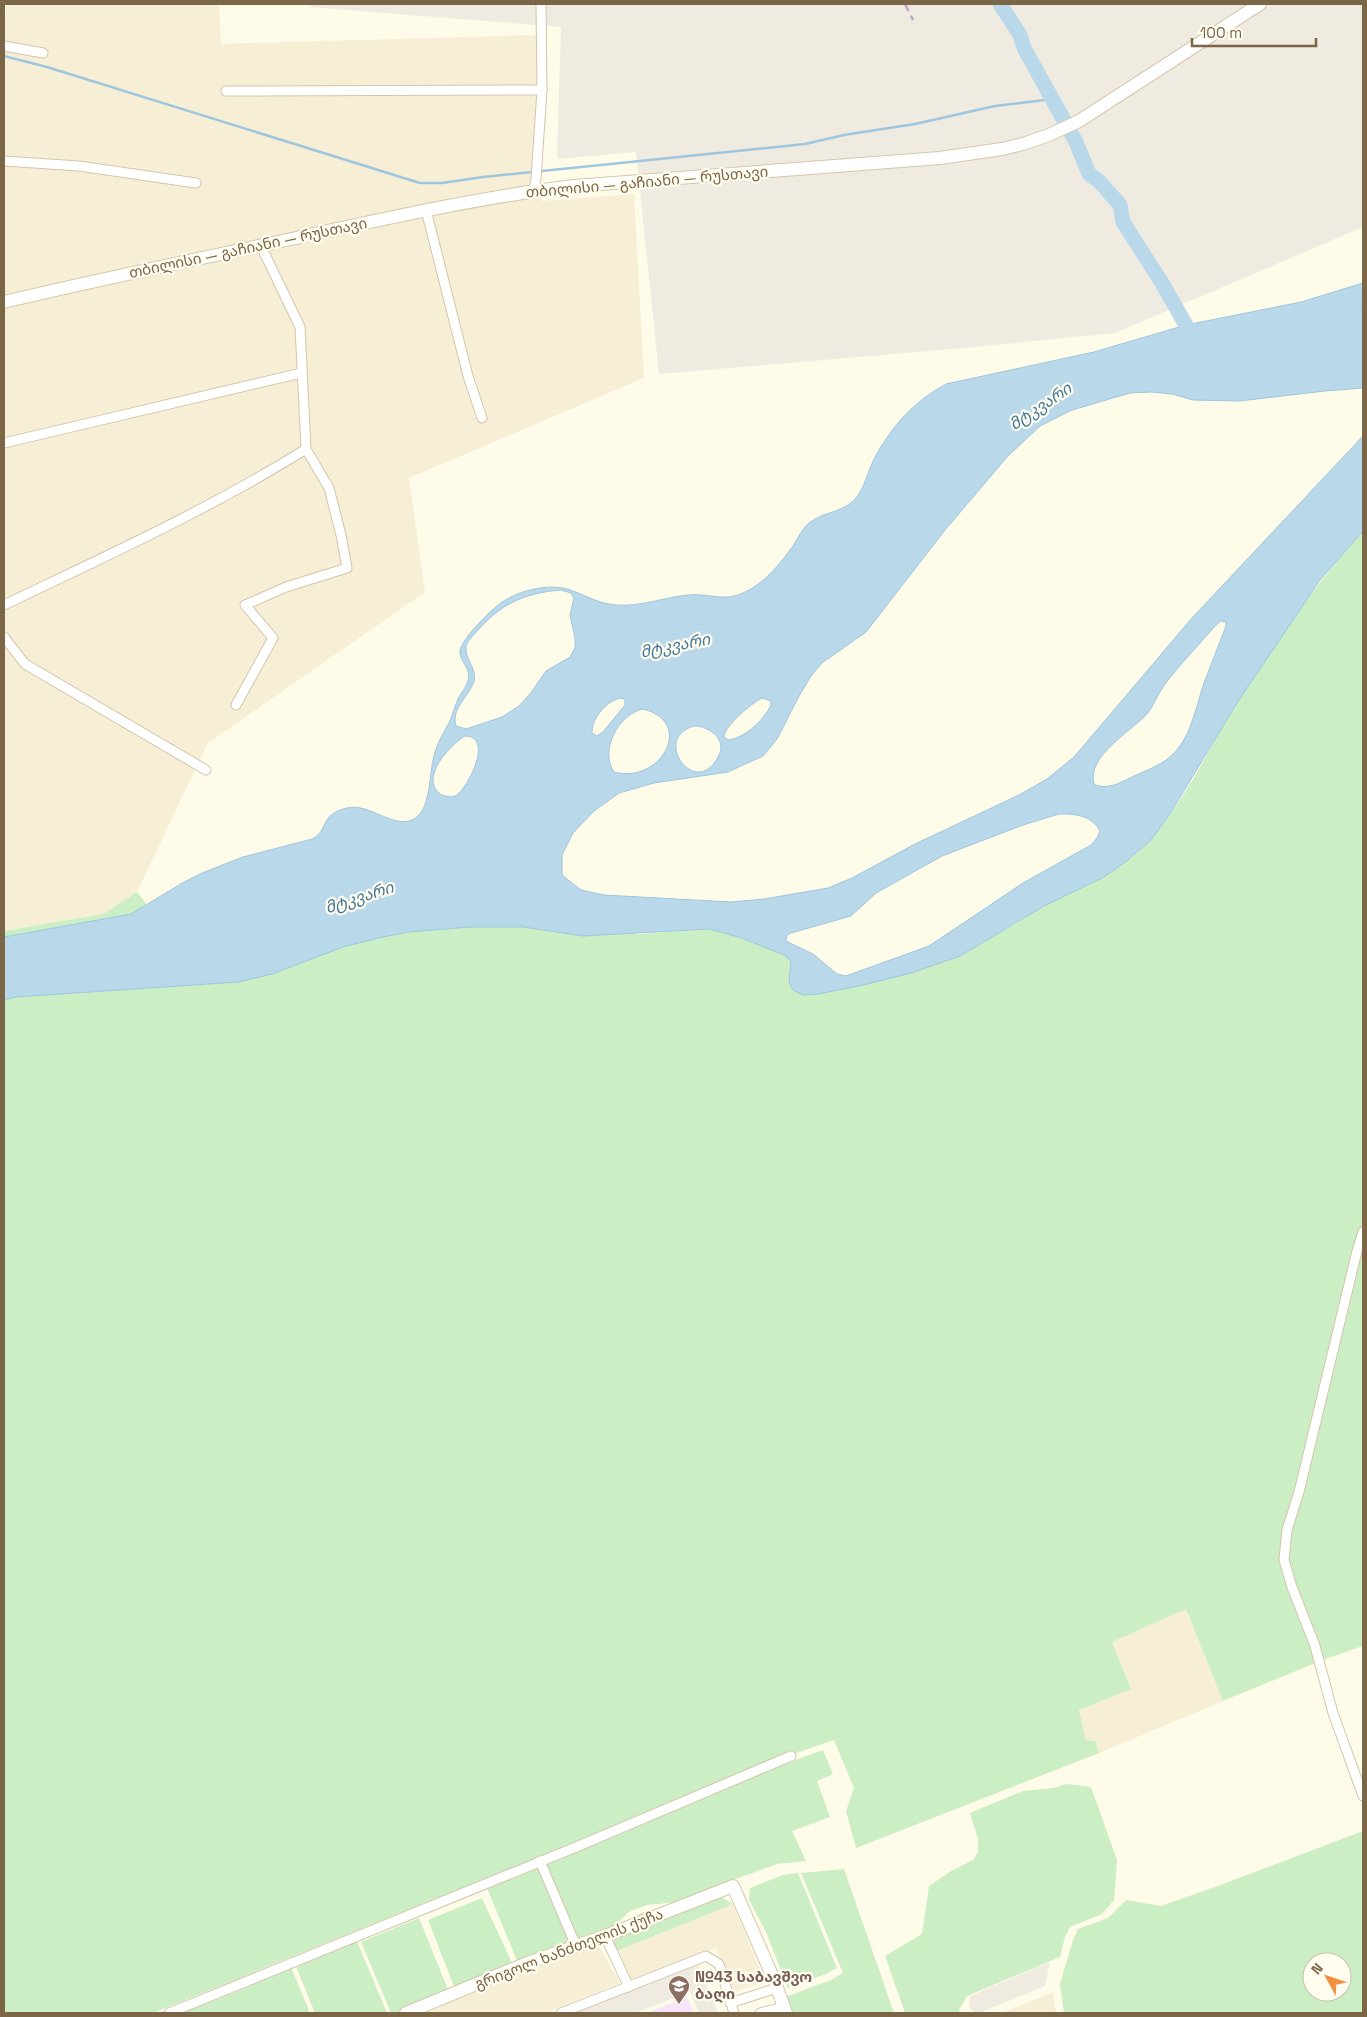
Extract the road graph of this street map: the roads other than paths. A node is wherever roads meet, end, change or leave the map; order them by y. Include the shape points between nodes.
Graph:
1 (540, 4) edge
2 (1260, 4) edge
3 (4, 46) edge
4 (43, 53) dead end
5 (542, 90) junction
6 (226, 91) dead end
7 (4, 161) edge
8 (196, 183) dead end
9 (535, 185) junction
10 (426, 210) junction
11 (261, 246) junction
12 (4, 302) edge
13 (301, 373) junction
14 (482, 418) dead end
15 (4, 443) edge
16 (306, 449) junction
17 (4, 605) edge
18 (4, 637) edge
19 (236, 705) dead end
20 (206, 770) dead end
21 (1363, 1232) edge
22 (791, 1756) dead end
23 (1363, 1796) edge
24 (540, 1861) junction
25 (605, 1936) junction
26 (576, 1946) junction
27 (629, 1987) junction
28 (777, 1988) junction
29 (730, 2003) junction
30 (785, 2010) edge
31 (169, 2013) edge
32 (406, 2013) edge
33 (561, 2013) edge
34 (734, 2013) edge
35 (760, 2013) edge

1 - 5 street
2 - 9 main road, თბილისი — გაჩიანი — რუსთავი via 1079,121 1049,136 1002,149 940,158 574,186
3 - 4 street
5 - 6 street
5 - 9 street
7 - 8 street via 79,166
9 - 10 main road, თბილისი — გაჩიანი — რუსთავი
10 - 11 main road, თბილისი — გაჩიანი — რუსთავი
10 - 14 street via 468,376
11 - 12 main road, თბილისი — გაჩიანი — რუსთავი via 138,270
11 - 13 street via 300,328
13 - 15 street
13 - 16 street
16 - 17 street via 263,476 182,518
16 - 19 street via 329,488 347,568 286,587 245,605 273,638
18 - 20 street via 25,664
21 - 23 street via 1287,1530 1284,1560
22 - 24 street
24 - 26 street
24 - 31 street
25 - 26 main road, გრიგოლ ხანძთელის ქუჩა
25 - 27 street
25 - 28 main road, გრიგოლ ხანძთელის ქუჩა via 734,1886
26 - 32 main road, გრიგოლ ხანძთელის ქუჩა
27 - 29 street via 706,1956 719,1964
27 - 33 street
28 - 29 street
28 - 30 main road
29 - 34 street
30 - 35 street

